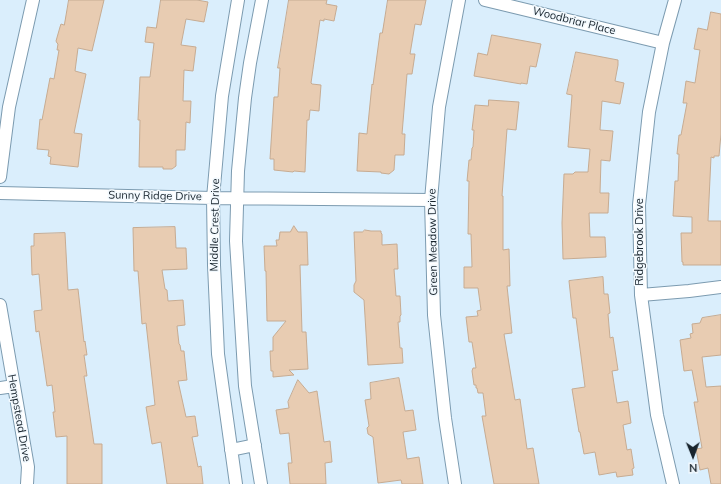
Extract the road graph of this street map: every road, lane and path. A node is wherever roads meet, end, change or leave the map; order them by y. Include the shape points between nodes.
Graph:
1 (33, 0) edge
2 (238, 0) edge
3 (262, 0) edge
4 (459, 0) edge
5 (485, 0) edge
6 (676, 0) edge
7 (663, 43) junction
8 (0, 177) edge
9 (0, 193) edge
10 (213, 198) junction
11 (237, 198) junction
12 (431, 200) junction
13 (721, 287) edge
14 (641, 295) junction
15 (0, 305) edge
16 (14, 386) junction
17 (0, 388) edge
18 (255, 445) junction
19 (231, 450) junction
20 (27, 484) edge
21 (236, 484) edge
22 (261, 484) edge
23 (455, 484) edge
24 (673, 484) edge

1 - 8 street via 9,107
2 - 10 street, Middle Crest Drive via 222,96
3 - 11 street, Middle Crest Drive via 245,98
4 - 12 street, Green Meadow Drive via 439,107
5 - 7 street, Woodbriar Place
6 - 7 street, Ridgebrook Drive
7 - 14 street, Ridgebrook Drive via 649,112 639,205
9 - 10 street, Sunny Ridge Drive
10 - 11 street, Sunny Ridge Drive
10 - 19 street, Middle Crest Drive via 218,354
11 - 12 street, Sunny Ridge Drive
11 - 18 street, Middle Crest Drive via 236,241 242,346 245,386
12 - 23 street, Green Meadow Drive via 434,315
13 - 14 street
14 - 24 street, Ridgebrook Drive via 657,415
15 - 16 street, Hempstead Drive
16 - 17 street
16 - 20 street, Hempstead Drive via 28,467
18 - 19 street
18 - 22 street, Middle Crest Drive
19 - 21 street, Middle Crest Drive

